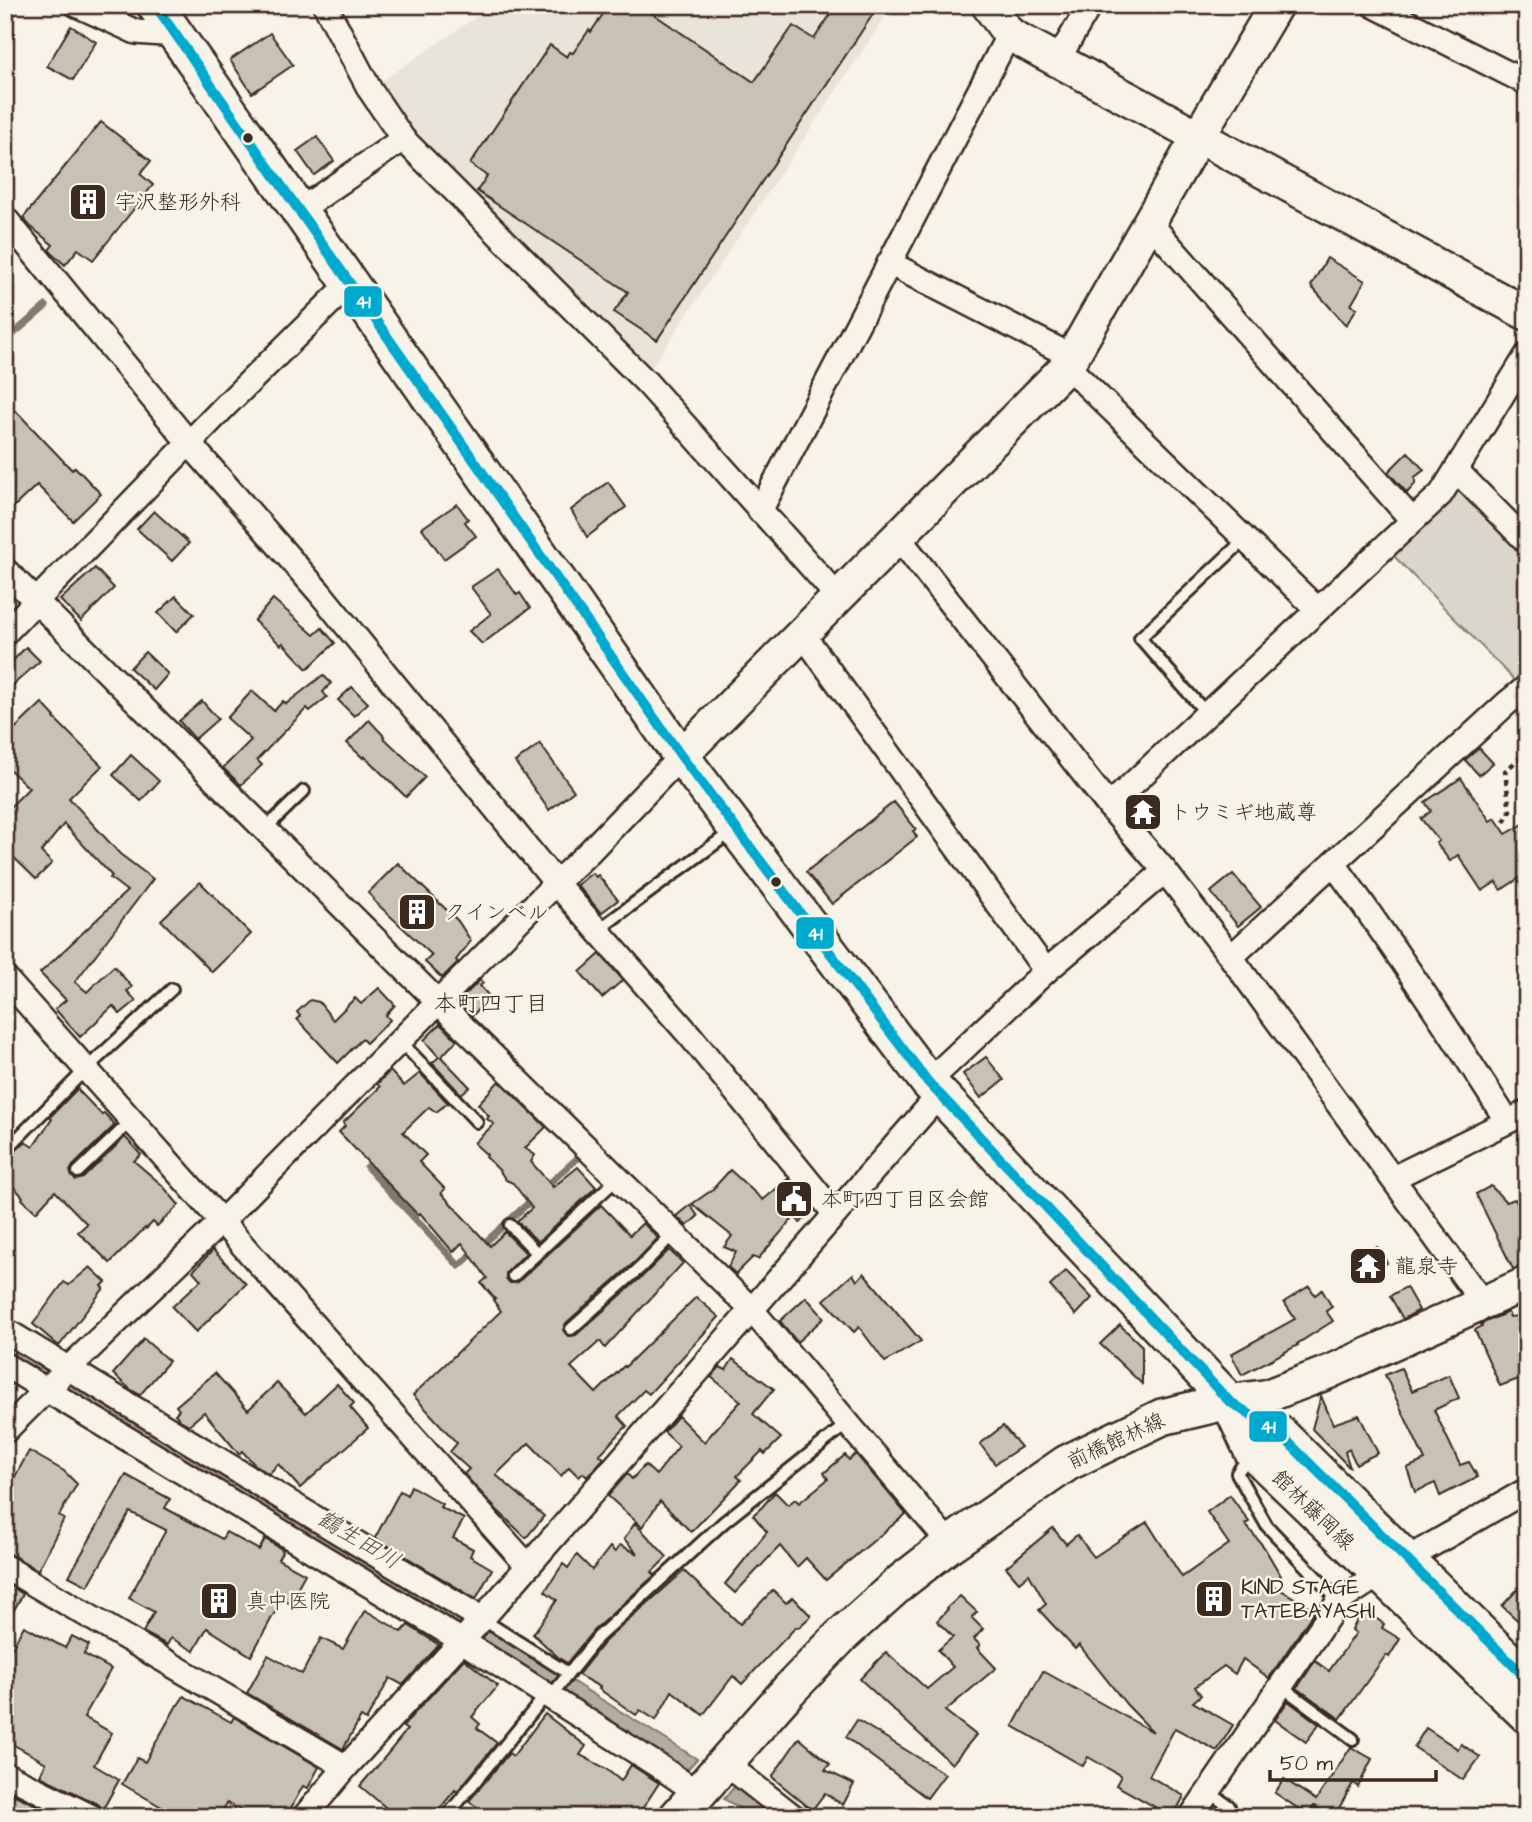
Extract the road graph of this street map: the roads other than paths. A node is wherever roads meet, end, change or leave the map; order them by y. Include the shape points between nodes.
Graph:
1 (77, 5) edge
2 (155, 5) edge
3 (326, 5) edge
4 (988, 5) edge
5 (1090, 5) edge
6 (1276, 5) edge
7 (1373, 5) edge
8 (113, 13) edge
9 (1009, 34) junction
10 (176, 35) junction
11 (1057, 61) junction
12 (1527, 83) edge
13 (1198, 137) junction
14 (403, 139) junction
15 (300, 210) junction
16 (5, 218) edge
17 (1150, 223) junction
18 (889, 263) junction
19 (350, 283) junction
20 (1527, 314) edge
21 (1527, 355) edge
22 (1070, 361) junction
23 (189, 443) junction
24 (1455, 470) junction
25 (760, 511) junction
26 (1412, 520) junction
27 (899, 538) junction
28 (1245, 539) junction
29 (1527, 542) edge
30 (5, 570) edge
31 (839, 598) junction
32 (37, 600) junction
33 (1317, 609) junction
34 (5, 633) edge
35 (802, 633) junction
36 (1527, 687) edge
37 (1207, 714) junction
38 (681, 756) junction
39 (303, 791) dead end
40 (1109, 806) junction
41 (736, 828) junction
42 (265, 829) junction
43 (1334, 864) junction
44 (1165, 871) junction
45 (556, 883) junction
46 (598, 930) junction
47 (1231, 957) junction
48 (1046, 971) junction
49 (5, 978) edge
50 (172, 989) dead end
51 (439, 1002) junction
52 (400, 1041) junction
53 (86, 1069) junction
54 (934, 1088) junction
55 (1517, 1116) edge
56 (132, 1119) junction
57 (477, 1122) dead end
58 (5, 1151) edge
59 (78, 1172) dead end
60 (618, 1178) junction
61 (1392, 1178) junction
62 (835, 1214) junction
63 (222, 1221) junction
64 (510, 1225) dead end
65 (674, 1233) junction
66 (537, 1253) junction
67 (513, 1276) dead end
68 (1527, 1283) edge
69 (1483, 1303) junction
70 (751, 1309) junction
71 (571, 1329) dead end
72 (5, 1330) edge
73 (5, 1365) edge
74 (57, 1379) junction
75 (1230, 1401) junction
76 (848, 1423) junction
77 (5, 1431) edge
78 (1252, 1451) junction
79 (1527, 1490) edge
80 (950, 1544) junction
81 (529, 1564) junction
82 (5, 1567) edge
83 (1393, 1568) junction
84 (1339, 1601) junction
85 (472, 1630) junction
86 (567, 1674) junction
87 (1527, 1678) edge
88 (1281, 1686) junction
89 (551, 1694) junction
90 (1527, 1715) edge
91 (1353, 1739) dead end
92 (725, 1763) junction
93 (346, 1767) junction
94 (5, 1774) edge
95 (1208, 1792) junction
96 (687, 1805) edge
97 (1229, 1806) dead end
98 (92, 1817) edge
99 (304, 1817) edge
100 (446, 1817) edge
101 (794, 1817) edge
102 (1191, 1817) edge

1 - 8 street
2 - 10 main road
3 - 14 street via 370,90
4 - 9 street
5 - 11 street
6 - 13 street
7 - 12 street
8 - 10 street via 136,32
9 - 11 street
9 - 18 street
10 - 15 main road
11 - 13 street
13 - 17 street
13 - 20 street
14 - 15 street
14 - 25 street via 646,383
15 - 19 main road
16 - 23 street
17 - 22 street
17 - 26 street
18 - 22 street
18 - 25 street
19 - 23 street
19 - 38 main road
21 - 24 street
22 - 27 street
22 - 28 street
23 - 32 street
23 - 45 street via 320,593
24 - 26 street via 1441,494
24 - 29 street
25 - 31 street
26 - 33 street
27 - 31 street
27 - 40 street
28 - 33 street
28 - 37 lane via 1140,638
30 - 32 street
31 - 35 street
32 - 34 street
32 - 42 street
33 - 37 street
35 - 38 street
35 - 48 street
36 - 43 street
37 - 40 street
38 - 41 main road
38 - 45 street
39 - 42 lane
40 - 44 street
41 - 46 lane
41 - 54 main road
42 - 51 street
43 - 47 street
43 - 55 street
44 - 47 street
44 - 48 street
45 - 46 street
45 - 51 street
46 - 62 street
47 - 61 street
48 - 54 street
49 - 53 street
50 - 53 lane
51 - 52 street
51 - 60 street
52 - 57 lane
52 - 63 street
53 - 56 street
53 - 58 lane
54 - 62 street
54 - 75 main road
55 - 61 street
56 - 59 lane
56 - 63 street
60 - 65 street
60 - 66 lane
61 - 69 street
62 - 70 street
63 - 74 street
63 - 81 street
64 - 66 lane
65 - 70 street
65 - 71 lane
66 - 67 lane
68 - 69 street
69 - 75 street via 1329,1372 1267,1396
70 - 76 street
70 - 81 street
72 - 74 street
73 - 74 street
74 - 77 street
74 - 85 street
74 - 85 street
75 - 78 main road, 館林藤岡線
75 - 80 main road, 前橋館林線 via 1162,1417 1067,1463
75 - 83 main road, 館林藤岡線 via 1281,1435
76 - 80 street
76 - 86 lane via 724,1521 598,1637
78 - 83 main road, 館林藤岡線
78 - 84 lane via 1237,1473 1267,1526
79 - 83 street
80 - 92 main road, 前橋館林線 via 841,1636
81 - 85 street
82 - 93 street
83 - 84 street
83 - 87 main road, 館林藤岡線
83 - 90 main road, 館林藤岡線
84 - 88 street
85 - 86 lane
85 - 89 street
85 - 93 street
86 - 89 lane
88 - 91 lane
88 - 95 street
89 - 96 street
89 - 100 lane
92 - 96 main road, 前橋館林線
92 - 101 street
93 - 99 street
94 - 98 street
95 - 97 lane
95 - 102 street

